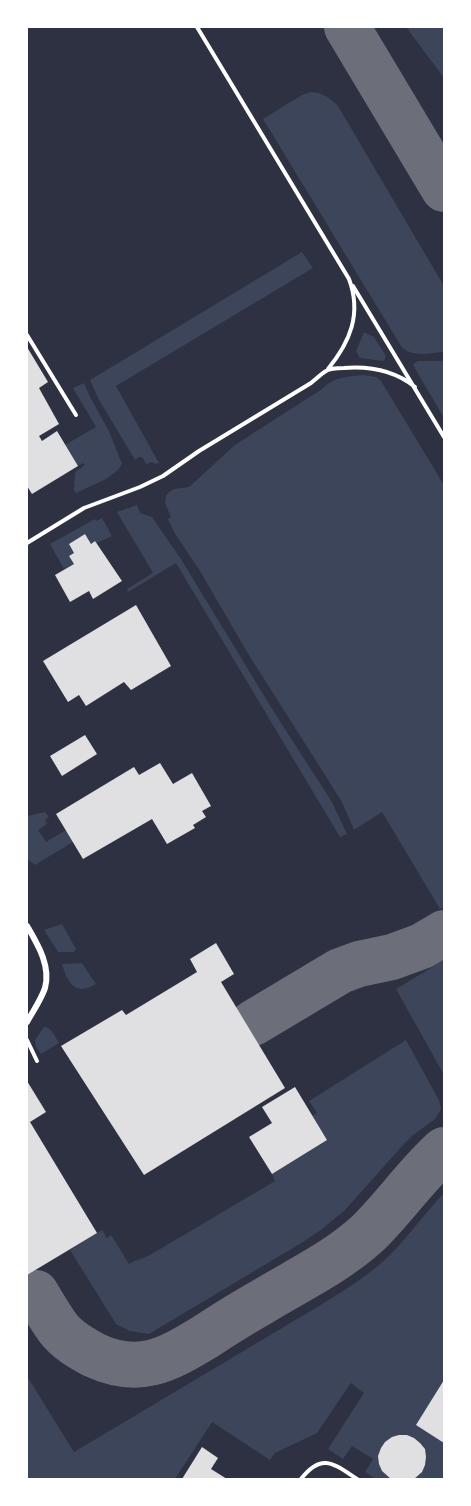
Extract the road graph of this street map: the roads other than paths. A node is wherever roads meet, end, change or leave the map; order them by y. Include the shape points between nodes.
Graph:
1 (197, 27) edge
2 (349, 279) junction
3 (27, 335) edge
4 (327, 369) junction
5 (415, 387) junction
6 (76, 415) dead end
7 (444, 436) edge
8 (27, 543) edge
9 (27, 926) edge
10 (27, 1022) edge
11 (27, 1040) edge
12 (37, 1061) dead end
13 (301, 1479) edge
14 (357, 1479) edge

1 - 2 lane
2 - 4 lane via 355,299 351,330
2 - 5 lane
3 - 6 lane
4 - 5 lane via 371,368 395,374
4 - 8 lane via 163,476 84,508
5 - 7 lane
9 - 10 street via 40,949 46,974 45,987
11 - 12 lane
13 - 14 lane via 327,1462

